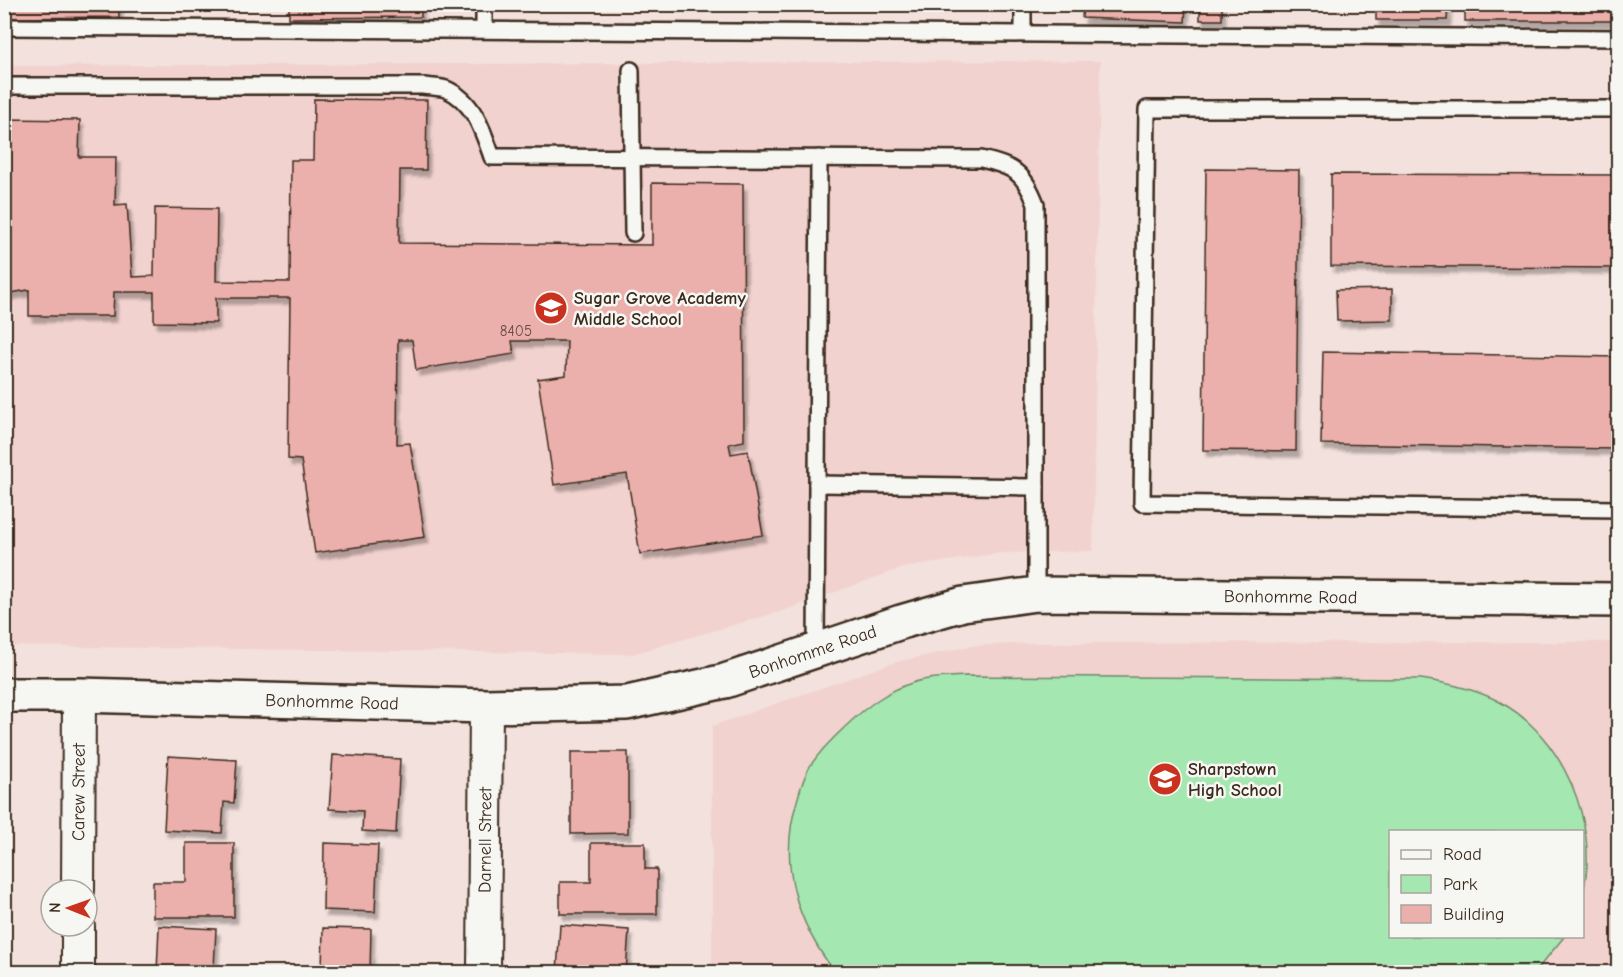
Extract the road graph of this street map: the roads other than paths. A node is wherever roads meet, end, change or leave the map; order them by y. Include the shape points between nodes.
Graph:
1 (484, 4) edge
2 (1023, 4) edge
3 (4, 27) edge
4 (484, 29) junction
5 (1023, 33) junction
6 (1618, 38) edge
7 (631, 70) dead end
8 (4, 86) edge
9 (1618, 110) edge
10 (630, 158) junction
11 (819, 159) junction
12 (633, 233) dead end
13 (817, 484) junction
14 (1036, 487) junction
15 (1618, 509) edge
16 (1036, 594) junction
17 (1618, 600) edge
18 (816, 650) junction
19 (4, 695) edge
20 (79, 695) junction
21 (486, 706) junction
22 (78, 878) edge
23 (78, 938) edge
24 (78, 972) edge
25 (484, 972) edge

1 - 4 lane
2 - 5 lane
3 - 4 lane
4 - 5 lane
5 - 6 lane
7 - 10 lane
8 - 10 lane via 423,86 446,89 467,105 480,124 492,157
9 - 15 lane via 1147,110 1142,503
10 - 11 lane
10 - 12 lane
11 - 13 lane
11 - 14 lane via 981,159 1017,170 1029,186 1036,204
13 - 14 lane
13 - 18 lane
14 - 16 lane
16 - 17 street, Bonhomme Road
16 - 18 street, Bonhomme Road via 963,604
18 - 21 street, Bonhomme Road via 725,681 627,703
19 - 20 street, Bonhomme Road
20 - 21 street, Bonhomme Road
20 - 22 street, Carew Street
21 - 25 street, Darnell Street
23 - 24 street

